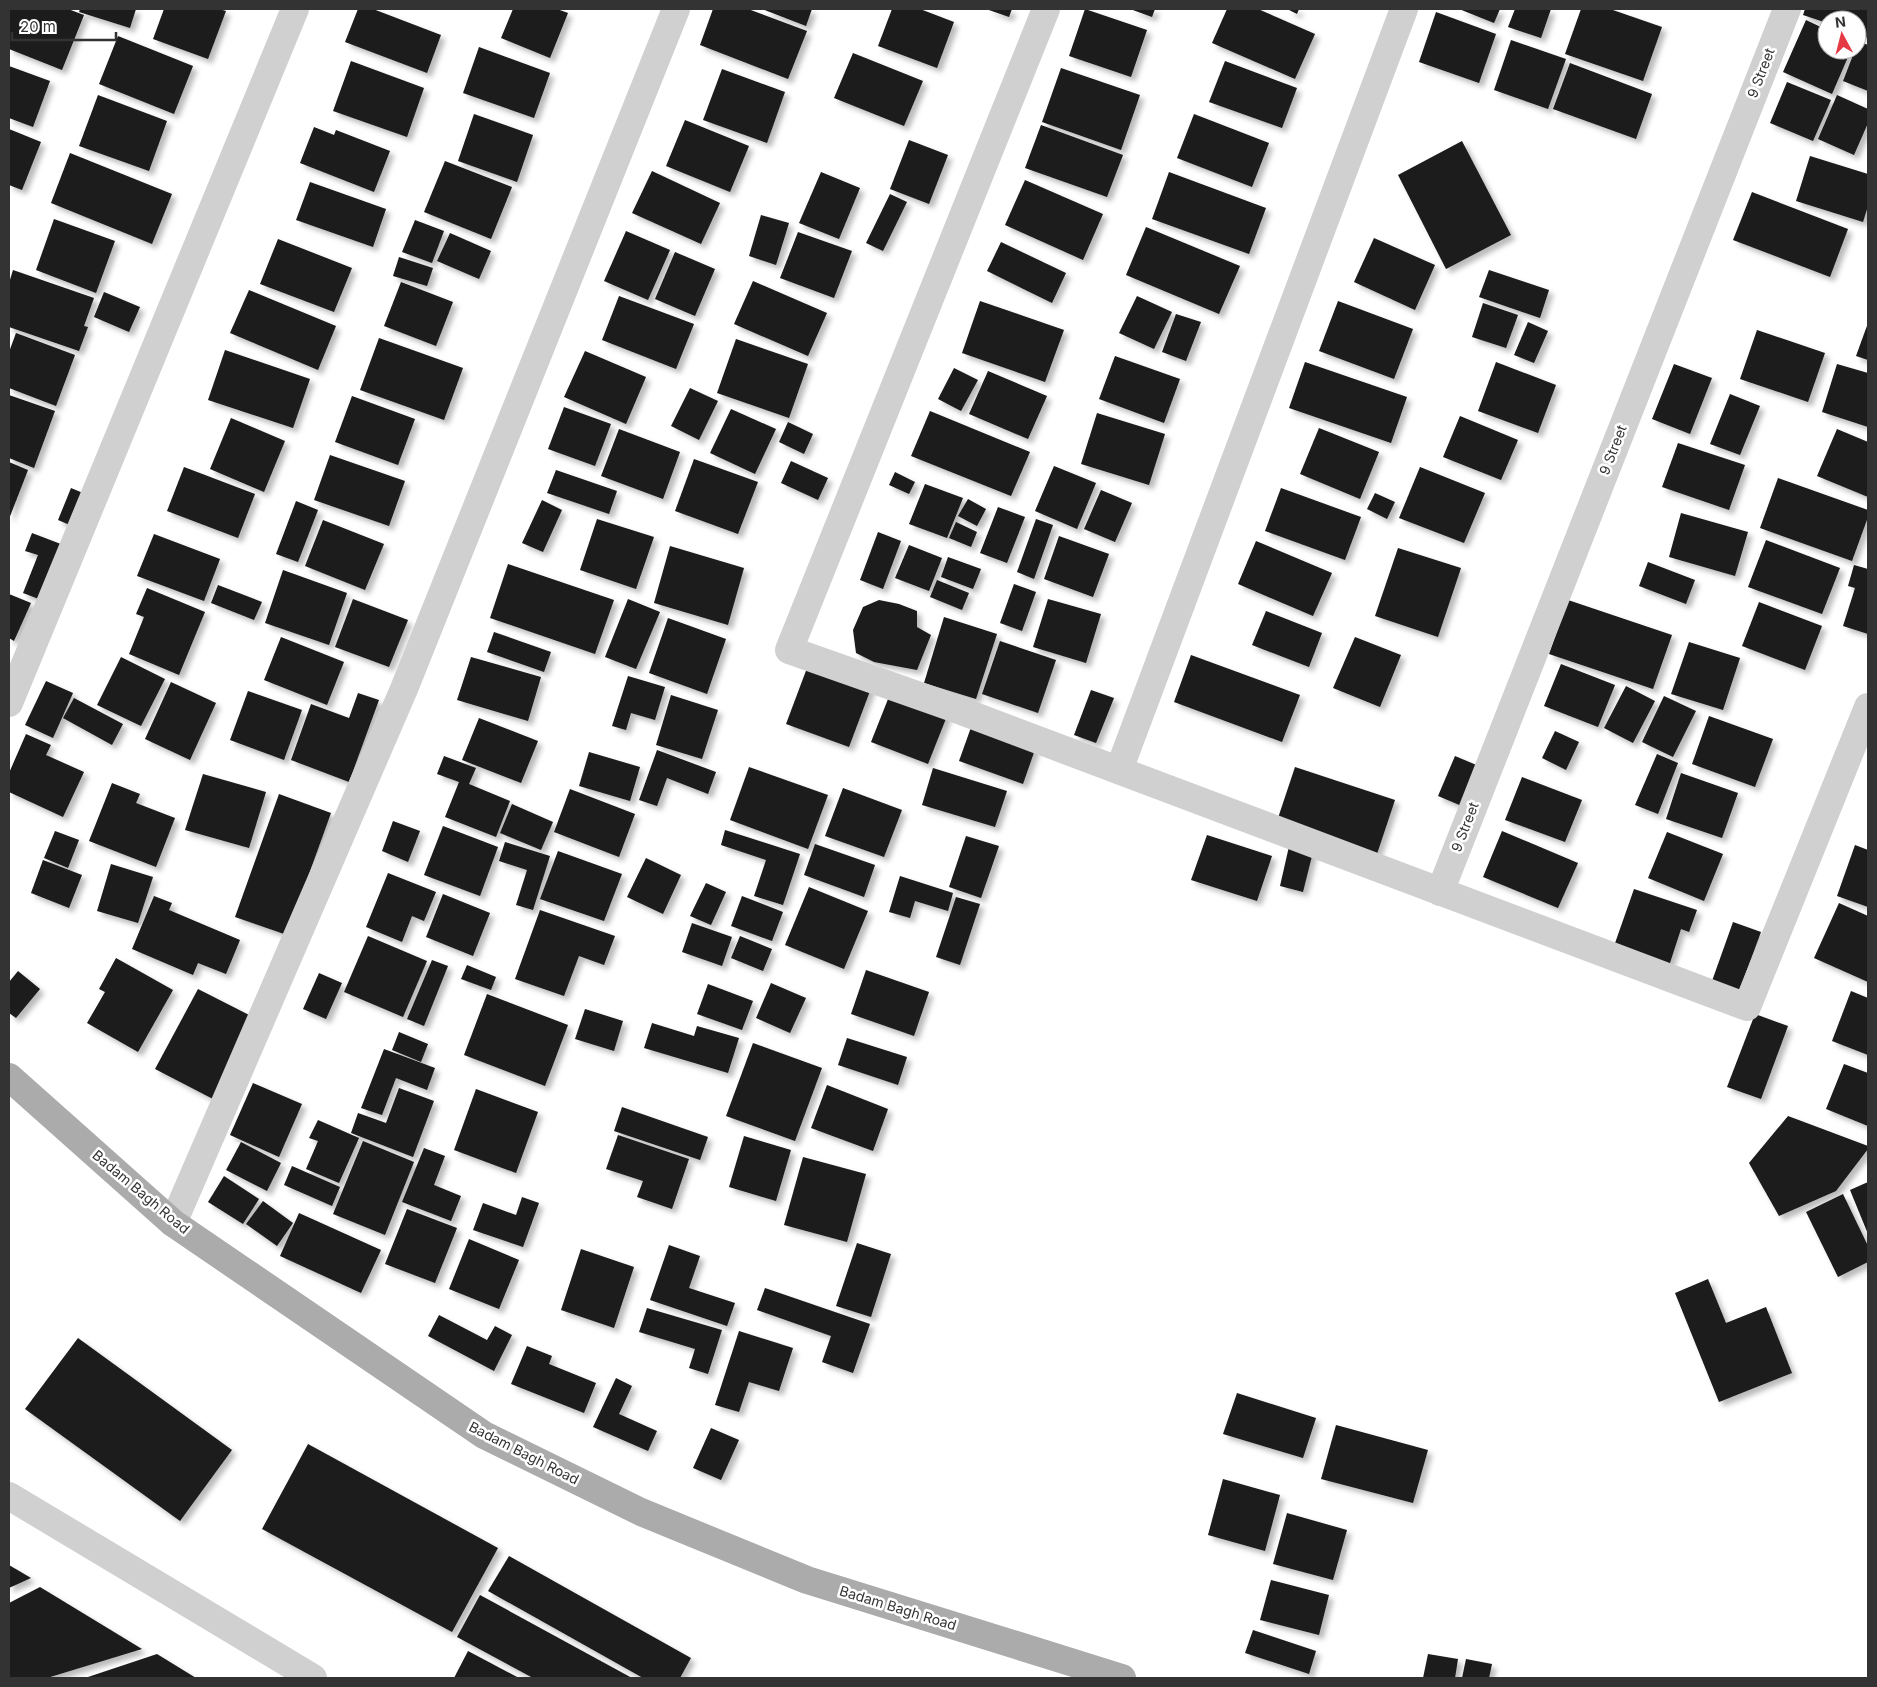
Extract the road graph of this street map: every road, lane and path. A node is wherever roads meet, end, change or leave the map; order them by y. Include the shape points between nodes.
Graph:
1 (295, 9) edge
2 (676, 9) edge
3 (1046, 9) edge
4 (1404, 9) edge
5 (1787, 9) edge
6 (9, 703) edge
7 (1868, 707) edge
8 (1119, 770) junction
9 (1440, 892) junction
10 (9, 1077) edge
11 (173, 1223) junction
12 (9, 1496) edge
13 (1092, 1674) edge
14 (313, 1678) edge
15 (1122, 1678) edge

1 - 6 street
2 - 11 street via 404,689
3 - 8 street via 789,650
4 - 8 street
5 - 9 street, 9 Street
7 - 9 street via 1747,1007
8 - 9 street
10 - 11 main road, Badam Bagh Road
11 - 13 main road, Badam Bagh Road via 484,1435 641,1512 807,1580
12 - 14 street
13 - 15 main road, Badam Bagh Road

